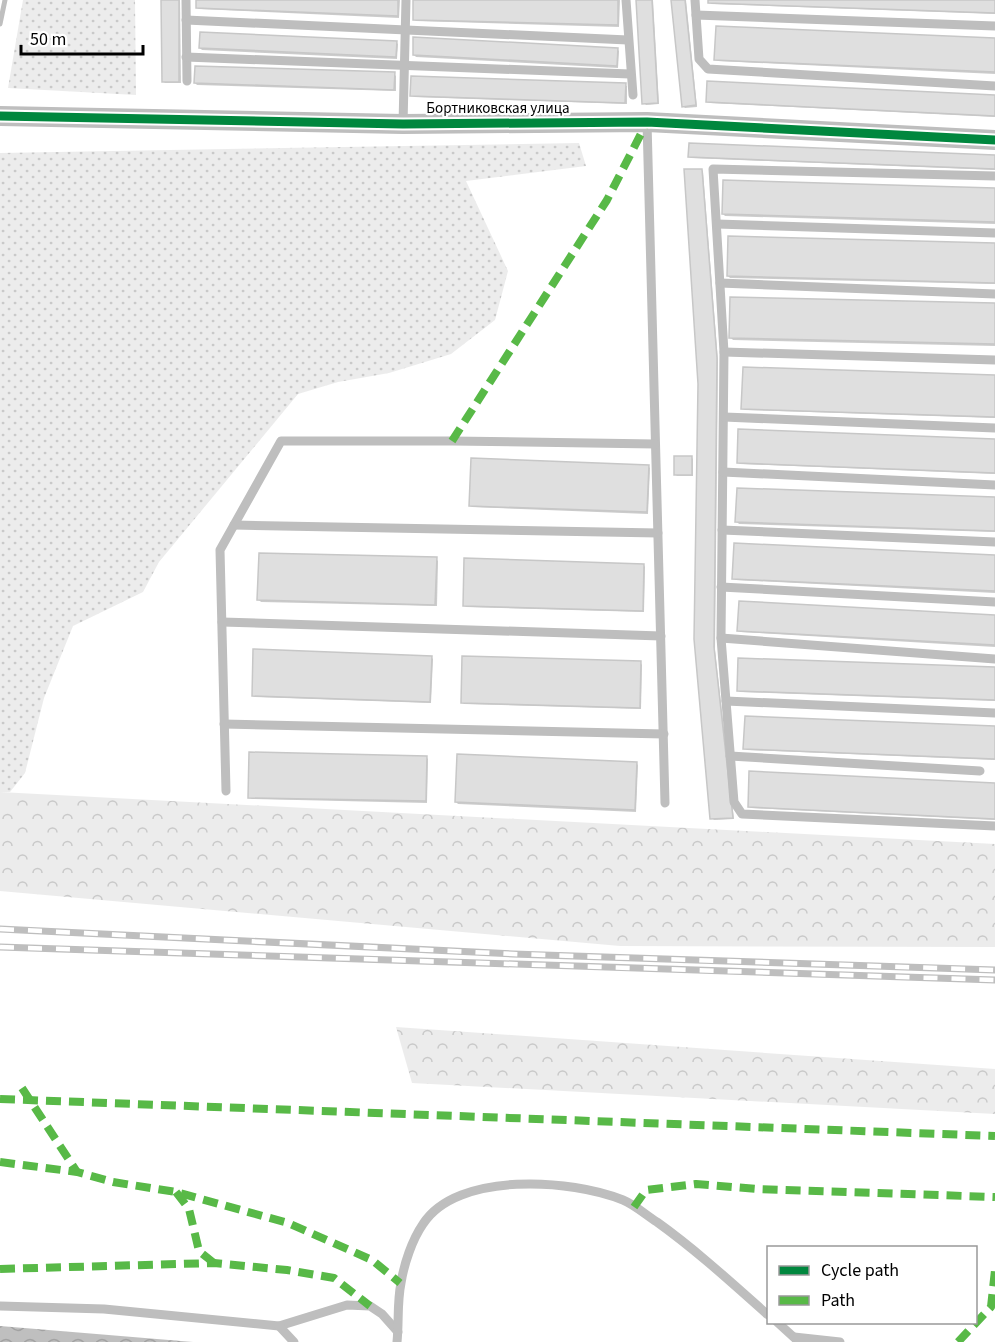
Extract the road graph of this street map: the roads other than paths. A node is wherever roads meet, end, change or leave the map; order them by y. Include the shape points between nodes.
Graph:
1 (186, 0) edge
2 (406, 0) edge
3 (626, 0) edge
4 (695, 0) edge
5 (696, 15) junction
6 (186, 21) junction
7 (995, 26) edge
8 (405, 29) junction
9 (628, 40) junction
10 (186, 57) junction
11 (404, 66) junction
12 (630, 74) junction
13 (187, 81) dead end
14 (995, 86) edge
15 (633, 95) dead end
16 (0, 116) edge
17 (647, 122) junction
18 (403, 124) junction
19 (995, 140) edge
20 (995, 176) edge
21 (717, 224) junction
22 (995, 233) edge
23 (720, 283) junction
24 (995, 294) edge
25 (724, 352) junction
26 (995, 360) edge
27 (724, 417) junction
28 (995, 428) edge
29 (656, 444) junction
30 (723, 472) junction
31 (995, 484) edge
32 (234, 525) junction
33 (722, 530) junction
34 (658, 533) junction
35 (995, 542) edge
36 (721, 587) junction
37 (995, 602) edge
38 (222, 622) junction
39 (661, 636) junction
40 (721, 638) junction
41 (995, 659) edge
42 (726, 701) junction
43 (995, 714) edge
44 (224, 724) junction
45 (664, 734) junction
46 (730, 756) junction
47 (980, 771) dead end
48 (226, 791) dead end
49 (665, 803) dead end
50 (995, 826) edge
51 (0, 1305) edge
52 (767, 1314) edge
53 (778, 1324) edge
54 (279, 1326) junction
55 (398, 1332) junction
56 (797, 1340) edge
57 (294, 1342) edge
58 (397, 1342) edge
59 (840, 1342) edge

1 - 6 lane
2 - 8 lane
3 - 9 lane
4 - 5 lane
5 - 7 lane
5 - 14 lane via 699,59 708,69
6 - 8 lane
6 - 10 lane
8 - 9 lane
8 - 11 lane
9 - 12 lane
10 - 11 lane
10 - 13 lane
11 - 12 lane
11 - 18 lane
12 - 15 lane
16 - 18 street, Бортниковская улица
17 - 18 street, Бортниковская улица
17 - 19 street, Бортниковская улица
17 - 29 lane
20 - 21 lane via 713,169
21 - 22 lane
21 - 23 lane
23 - 24 lane
23 - 25 lane
25 - 26 lane
25 - 27 lane
27 - 28 lane
27 - 30 lane
29 - 32 lane via 281,441
29 - 34 lane
30 - 31 lane
30 - 33 lane
32 - 34 lane
32 - 38 lane via 220,550
33 - 35 lane
33 - 36 lane
34 - 39 lane
36 - 37 lane
36 - 40 lane
38 - 39 lane
38 - 44 lane
39 - 45 lane
40 - 41 lane
40 - 42 lane
42 - 43 lane
42 - 46 lane
44 - 45 lane
44 - 48 lane
45 - 49 lane
46 - 47 lane
46 - 50 lane via 734,802 742,813
51 - 54 lane via 104,1309
52 - 55 lane via 685,1242 624,1200 585,1188 525,1184 477,1188 445,1202 423,1223 400,1283
53 - 56 lane
54 - 55 lane via 347,1305 370,1306
54 - 57 lane
55 - 58 lane
56 - 59 lane

